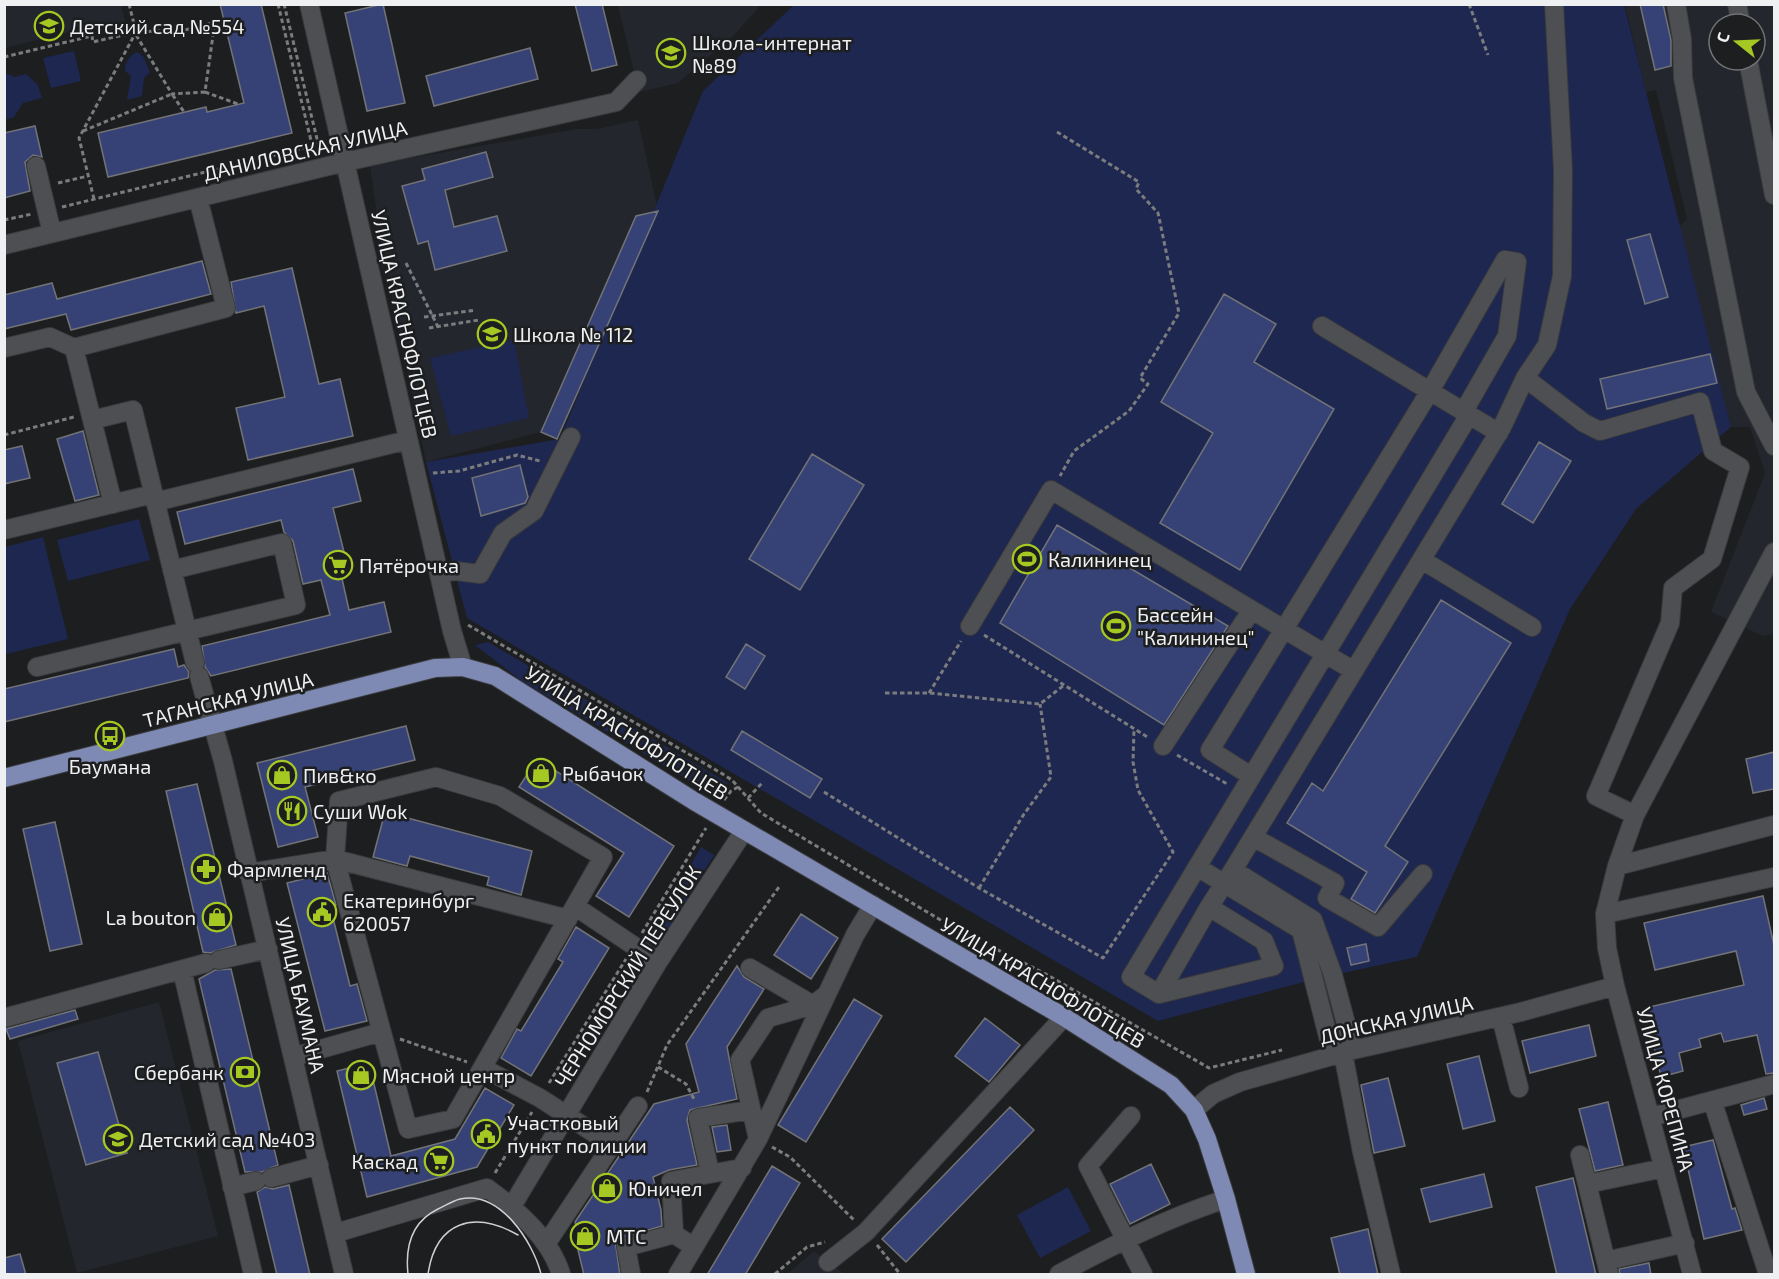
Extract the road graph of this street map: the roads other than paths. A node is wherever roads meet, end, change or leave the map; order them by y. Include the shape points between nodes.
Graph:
1 (309, 4) edge
2 (1554, 4) edge
3 (1676, 4) edge
4 (1750, 72) edge
5 (637, 80) dead end
6 (345, 162) junction
7 (36, 166) dead end
8 (1774, 195) edge
9 (198, 198) junction
10 (52, 233) junction
11 (4, 245) edge
12 (1322, 326) dead end
13 (4, 348) edge
14 (74, 348) junction
15 (1525, 378) junction
16 (1430, 391) junction
17 (1467, 413) junction
18 (92, 416) junction
19 (1499, 433) junction
20 (571, 437) dead end
21 (408, 440) junction
22 (1774, 446) edge
23 (154, 498) junction
24 (113, 504) junction
25 (4, 530) edge
26 (1774, 552) edge
27 (1422, 560) junction
28 (172, 570) junction
29 (439, 573) junction
30 (1251, 611) junction
31 (970, 626) road end
32 (1532, 627) dead end
33 (1282, 629) junction
34 (187, 632) junction
35 (1324, 654) junction
36 (37, 667) dead end
37 (463, 667) junction
38 (1354, 671) junction
39 (212, 727) junction
40 (1157, 743) road end
41 (1251, 776) junction
42 (4, 778) edge
43 (1635, 815) junction
44 (1774, 825) edge
45 (744, 831) junction
46 (1254, 837) junction
47 (335, 859) junction
48 (1617, 866) junction
49 (1197, 867) junction
50 (248, 873) junction
51 (1422, 874) dead end
52 (1228, 877) junction
53 (1774, 877) edge
54 (873, 905) junction
55 (1209, 907) junction
56 (572, 913) junction
57 (1605, 914) junction
58 (267, 949) junction
59 (658, 962) junction
60 (750, 968) dead end
61 (182, 970) junction
62 (1615, 986) junction
63 (828, 993) junction
64 (1159, 994) junction
65 (813, 1005) junction
66 (1064, 1017) junction
67 (1501, 1017) junction
68 (4, 1018) edge
69 (381, 1032) junction
70 (1343, 1053) junction
71 (293, 1057) junction
72 (483, 1068) junction
73 (1774, 1084) edge
74 (1519, 1088) dead end
75 (643, 1099) road end
76 (1713, 1103) junction
77 (750, 1110) junction
78 (1194, 1110) junction
79 (568, 1116) junction
80 (1131, 1116) dead end
81 (1651, 1117) junction
82 (758, 1139) junction
83 (611, 1144) junction
84 (1580, 1155) dead end
85 (319, 1165) junction
86 (742, 1168) junction
87 (1664, 1168) junction
88 (710, 1173) junction
89 (1587, 1184) junction
90 (232, 1187) junction
91 (1226, 1199) junction
92 (512, 1206) junction
93 (336, 1233) junction
94 (674, 1234) junction
95 (1125, 1239) junction
96 (546, 1244) junction
97 (1685, 1244) junction
98 (694, 1247) junction
99 (835, 1257) road end
100 (1607, 1268) edge
101 (253, 1275) edge
102 (345, 1275) edge
103 (561, 1275) edge
104 (631, 1275) edge
105 (678, 1275) edge
106 (1059, 1275) edge
107 (1143, 1275) edge
108 (1246, 1275) edge
109 (1391, 1275) edge
110 (1692, 1275) edge
111 (1768, 1275) edge

1 - 6 street, УЛИЦА КРАСНОФЛОТЦЕВ
2 - 15 street via 1563,170 1562,276 1546,345
3 - 22 street via 1683,78 1746,392
4 - 8 street
5 - 6 street, ДАНИЛОВСКАЯ УЛИЦА via 616,102
6 - 9 street, ДАНИЛОВСКАЯ УЛИЦА
6 - 21 street, УЛИЦА КРАСНОФЛОТЦЕВ
7 - 10 street
9 - 10 street, ДАНИЛОВСКАЯ УЛИЦА
9 - 14 street via 226,308
10 - 11 street, ДАНИЛОВСКАЯ УЛИЦА
12 - 16 street
13 - 14 street via 50,337
14 - 18 street
15 - 19 street
15 - 43 street via 1584,423 1600,430 1700,402 1713,451 1740,467 1712,560 1673,588 1670,623 1596,796
16 - 17 street
16 - 17 street via 1505,260 1517,262 1507,336
16 - 33 street
17 - 19 street
17 - 35 street
18 - 23 street, УЛИЦА БАУМАНА via 133,410
18 - 24 street
19 - 27 street
20 - 29 street via 534,511 503,533 480,574
21 - 23 street
21 - 29 street, УЛИЦА КРАСНОФЛОТЦЕВ
23 - 24 street
23 - 28 street, УЛИЦА БАУМАНА
24 - 25 street
26 - 43 street, УЛИЦА КОРЕПИНА
27 - 32 street
27 - 38 street
28 - 34 street, УЛИЦА БАУМАНА
28 - 34 street via 282,543 296,605
29 - 37 street, УЛИЦА КРАСНОФЛОТЦЕВ
30 - 31 street via 1051,490
30 - 33 street
30 - 40 street
33 - 35 street
33 - 41 street via 1210,750
34 - 36 street
34 - 39 street, УЛИЦА БАУМАНА
35 - 38 street
35 - 41 street
37 - 39 main road, ТАГАНСКАЯ УЛИЦА via 435,668
37 - 45 main road, УЛИЦА КРАСНОФЛОТЦЕВ via 495,676
38 - 46 street
39 - 42 main road, ТАГАНСКАЯ УЛИЦА
39 - 50 street, УЛИЦА БАУМАНА
41 - 49 street
43 - 48 street, УЛИЦА КОРЕПИНА
44 - 48 street
45 - 54 main road, УЛИЦА КРАСНОФЛОТЦЕВ
45 - 59 street, ЧЕРНОМОРСКИЙ ПЕРЕУЛОК
46 - 51 street via 1335,884 1327,898 1378,927
46 - 52 street
47 - 50 street
47 - 56 street
47 - 56 street via 339,801 436,777 500,796 603,857
47 - 69 street
48 - 57 street, УЛИЦА КОРЕПИНА
49 - 52 street
49 - 64 street via 1131,977
50 - 58 street, УЛИЦА БАУМАНА
52 - 55 street
52 - 70 street via 1313,920 1333,975
53 - 57 street
54 - 63 street
54 - 66 main road, УЛИЦА КРАСНОФЛОТЦЕВ
55 - 64 street
55 - 64 street via 1264,941 1274,966
56 - 59 street
56 - 72 street
57 - 62 street, УЛИЦА КОРЕПИНА
58 - 61 street
58 - 71 street, УЛИЦА БАУМАНА
59 - 79 street, ЧЕРНОМОРСКИЙ ПЕРЕУЛОК
60 - 65 street
61 - 68 street
61 - 90 street
62 - 67 street, ДОНСКАЯ УЛИЦА
62 - 81 street, УЛИЦА КОРЕПИНА
63 - 65 street
63 - 82 street
65 - 77 street via 768,1018 740,1060
66 - 78 main road, УЛИЦА КРАСНОФЛОТЦЕВ via 1170,1085
66 - 99 street via 866,1232
67 - 70 street, ДОНСКАЯ УЛИЦА
67 - 74 street
69 - 71 street
69 - 72 street via 408,1129 453,1119
70 - 78 street, ДОНСКАЯ УЛИЦА via 1240,1082 1213,1094
70 - 109 street
71 - 85 street, УЛИЦА БАУМАНА
72 - 79 street
73 - 76 street
75 - 83 street
76 - 81 street
76 - 111 street
77 - 82 street
77 - 88 street via 698,1118
78 - 91 main road, УЛИЦА КРАСНОФЛОТЦЕВ
79 - 83 street
79 - 92 street, ЧЕРНОМОРСКИЙ ПЕРЕУЛОК
80 - 95 street via 1088,1166
81 - 87 street, УЛИЦА КОРЕПИНА
82 - 86 street
83 - 96 street
84 - 89 street
85 - 90 street
85 - 93 street, УЛИЦА БАУМАНА
86 - 88 street
86 - 98 street
87 - 89 street
87 - 97 street, УЛИЦА КОРЕПИНА
88 - 94 street via 671,1181
89 - 100 street
90 - 101 street
91 - 95 street
91 - 108 main road, УЛИЦА КРАСНОФЛОТЦЕВ
92 - 93 street via 487,1188
92 - 96 street
93 - 102 street, УЛИЦА БАУМАНА
94 - 98 street
94 - 104 street via 626,1247
95 - 106 street
95 - 107 street
96 - 103 street
97 - 100 street
97 - 110 street, УЛИЦА КОРЕПИНА
98 - 105 street

